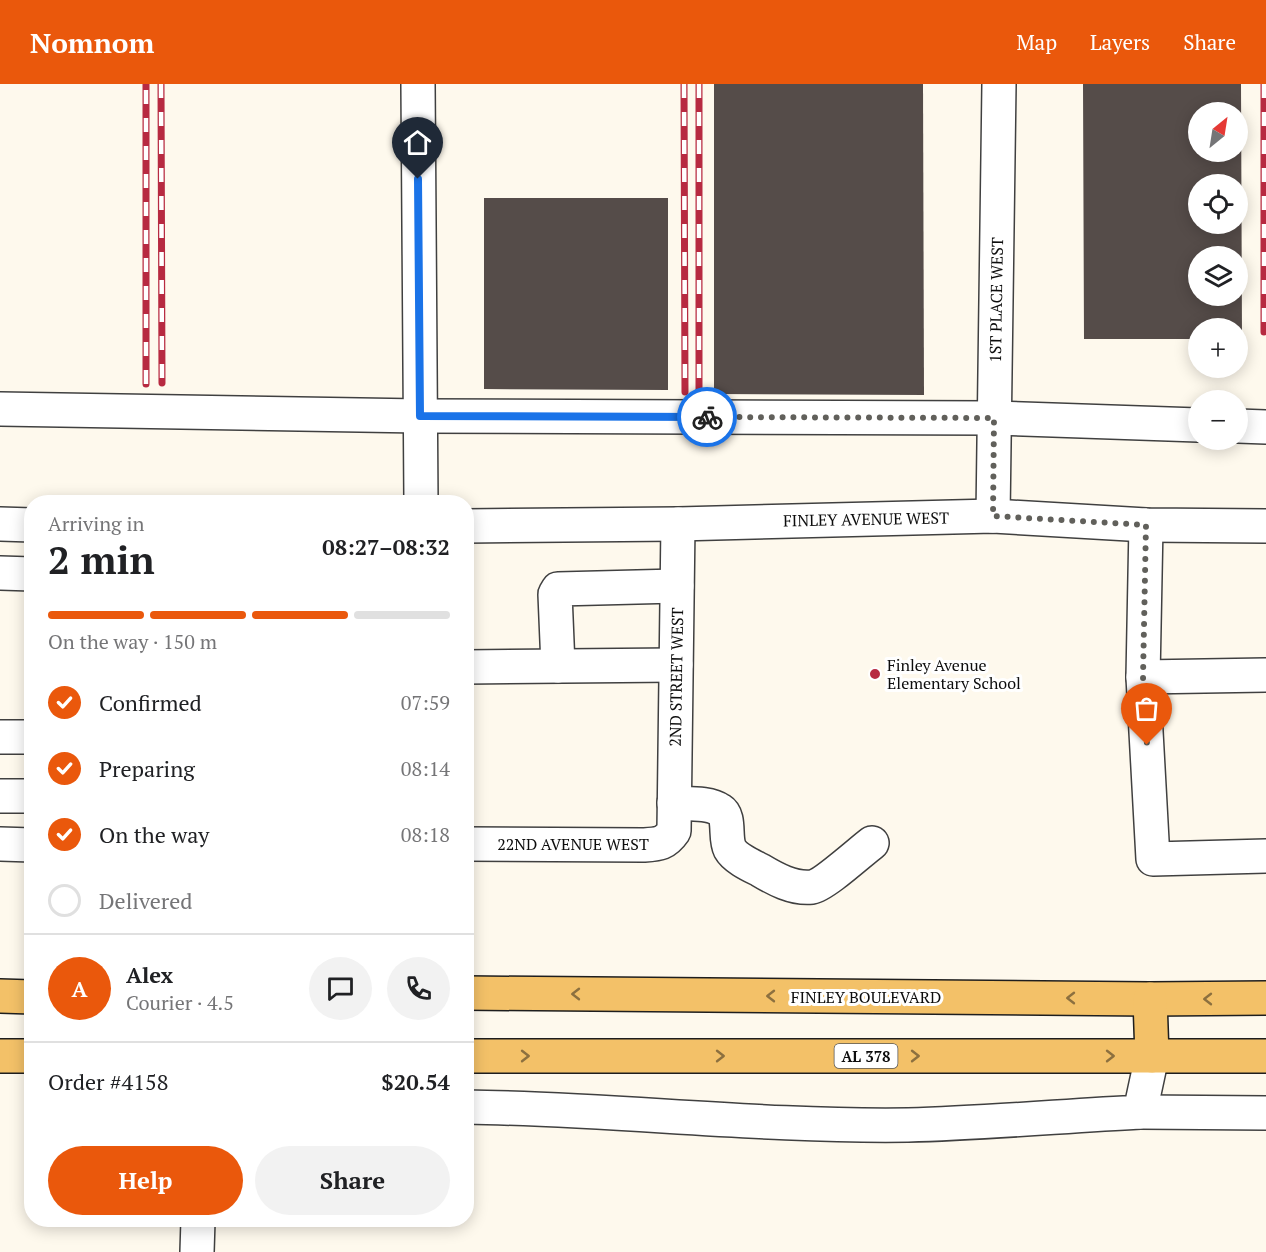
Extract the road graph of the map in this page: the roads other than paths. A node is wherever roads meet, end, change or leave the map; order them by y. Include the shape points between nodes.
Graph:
1 (418, 84) edge
2 (999, 84) edge
3 (0, 409) edge
4 (420, 416) junction
5 (994, 418) junction
6 (1188, 425) edge
7 (1248, 426) edge
8 (1266, 427) edge
9 (421, 495) edge
10 (993, 516) junction
11 (0, 524) edge
12 (678, 524) junction
13 (24, 525) edge
14 (1146, 525) junction
15 (474, 526) edge
16 (1266, 526) edge
17 (0, 573) edge
18 (24, 574) edge
19 (677, 586) junction
20 (676, 665) junction
21 (558, 666) junction
22 (474, 667) edge
23 (1266, 675) edge
24 (1143, 677) junction
25 (0, 737) edge
26 (24, 737) edge
27 (0, 796) edge
28 (24, 796) edge
29 (674, 817) junction
30 (872, 843) dead end
31 (0, 844) edge
32 (474, 844) edge
33 (24, 845) edge
34 (1266, 856) edge
35 (474, 993) edge
36 (0, 996) edge
37 (24, 997) edge
38 (1266, 998) edge
39 (1150, 999) junction
40 (0, 1056) edge
41 (24, 1056) edge
42 (474, 1056) edge
43 (1152, 1056) junction
44 (1266, 1056) edge
45 (474, 1107) edge
46 (1140, 1112) junction
47 (1266, 1113) edge
48 (198, 1227) edge
49 (197, 1252) edge

1 - 4 street
2 - 5 street, 1ST PLACE WEST
3 - 4 street
4 - 5 street
4 - 9 street
5 - 6 street
5 - 10 street, 1ST PLACE WEST
7 - 8 street
10 - 12 street, FINLEY AVENUE WEST
10 - 14 street, FINLEY AVENUE WEST
11 - 13 street
12 - 15 street, FINLEY AVENUE WEST
12 - 19 street, 2ND STREET WEST
14 - 16 street, FINLEY AVENUE WEST
14 - 24 street
17 - 18 street
19 - 20 street, 2ND STREET WEST
19 - 21 street via 558,589
20 - 21 street
20 - 29 street, 2ND STREET WEST
21 - 22 street
23 - 24 street
24 - 34 street via 1154,859
25 - 26 street
27 - 28 street
29 - 30 street via 708,806 720,809 726,816 731,852 796,886 814,887
29 - 32 street, 22ND AVENUE WEST via 668,841 661,844
31 - 33 street
39 -> 35 main road, FINLEY BOULEVARD
36 - 37 main road
38 -> 39 main road, FINLEY BOULEVARD
39 - 43 main road
40 - 41 main road
42 -> 43 main road, AL 378
43 - 44 main road, AL 378
43 - 46 street
45 - 46 street via 908,1125
46 - 47 street
48 - 49 street

